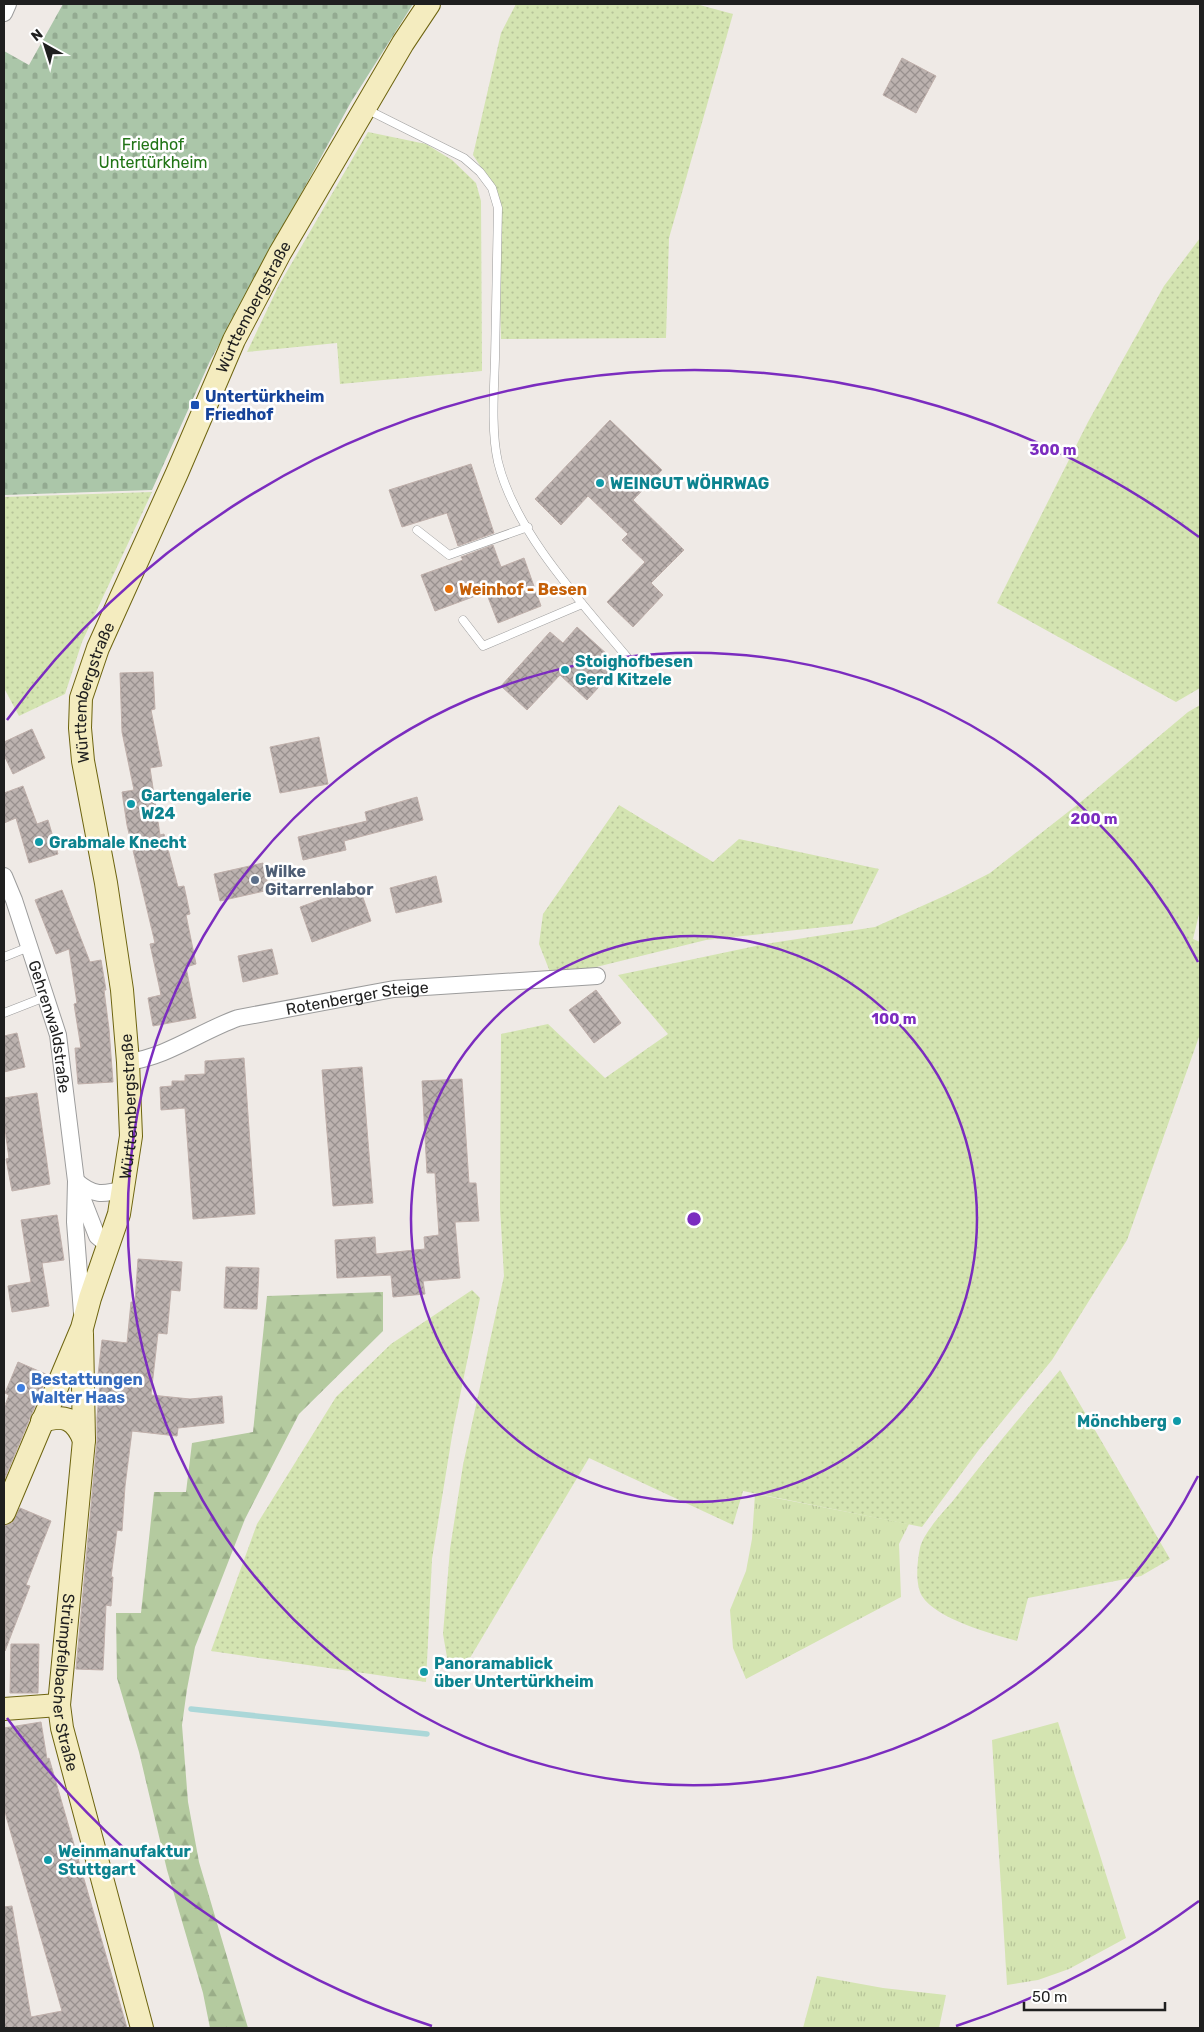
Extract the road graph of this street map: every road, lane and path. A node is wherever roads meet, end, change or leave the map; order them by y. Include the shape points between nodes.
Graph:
1 (8, 4) edge
2 (429, 4) edge
3 (4, 13) edge
4 (364, 108) junction
5 (528, 527) junction
6 (418, 530) dead end
7 (582, 604) junction
8 (463, 620) dead end
9 (627, 657) dead end
10 (4, 876) edge
11 (29, 947) junction
12 (4, 957) edge
13 (597, 976) dead end
14 (45, 997) junction
15 (4, 1013) edge
16 (128, 1062) junction
17 (76, 1181) junction
18 (124, 1189) junction
19 (109, 1246) junction
20 (82, 1328) junction
21 (42, 1421) junction
22 (84, 1440) junction
23 (4, 1513) edge
24 (59, 1705) junction
25 (4, 1709) edge
26 (142, 2028) edge

1 - 3 street
2 - 4 street, Württembergstraße
4 - 5 lane via 464,158 492,188 498,208 493,411 498,462 512,500
4 - 16 street, Württembergstraße via 259,290 234,340 98,648 81,698 83,761 122,990
5 - 6 lane via 449,555
5 - 7 lane
7 - 8 lane via 483,646
7 - 9 lane
10 - 11 street, Gehrenwaldstraße
11 - 12 lane
11 - 14 street, Gehrenwaldstraße
13 - 16 street, Rotenberger Steige via 394,989 365,994 238,1018 146,1060
14 - 15 lane
14 - 17 street, Gehrenwaldstraße via 58,1035
16 - 18 street, Württembergstraße via 131,1136
17 - 18 street via 93,1193
17 - 19 street, Gehrenwaldstraße via 97,1236
17 - 20 street, Gehrenwaldstraße via 75,1222
18 - 19 street, Württembergstraße
19 - 20 street, Württembergstraße
20 - 21 street
20 - 22 street, Strümpfelbacher Straße
21 - 22 street via 57,1416 71,1421
21 - 23 street
22 - 24 street, Strümpfelbacher Straße
24 - 25 street
24 - 26 street, Strümpfelbacher Straße via 62,1728

